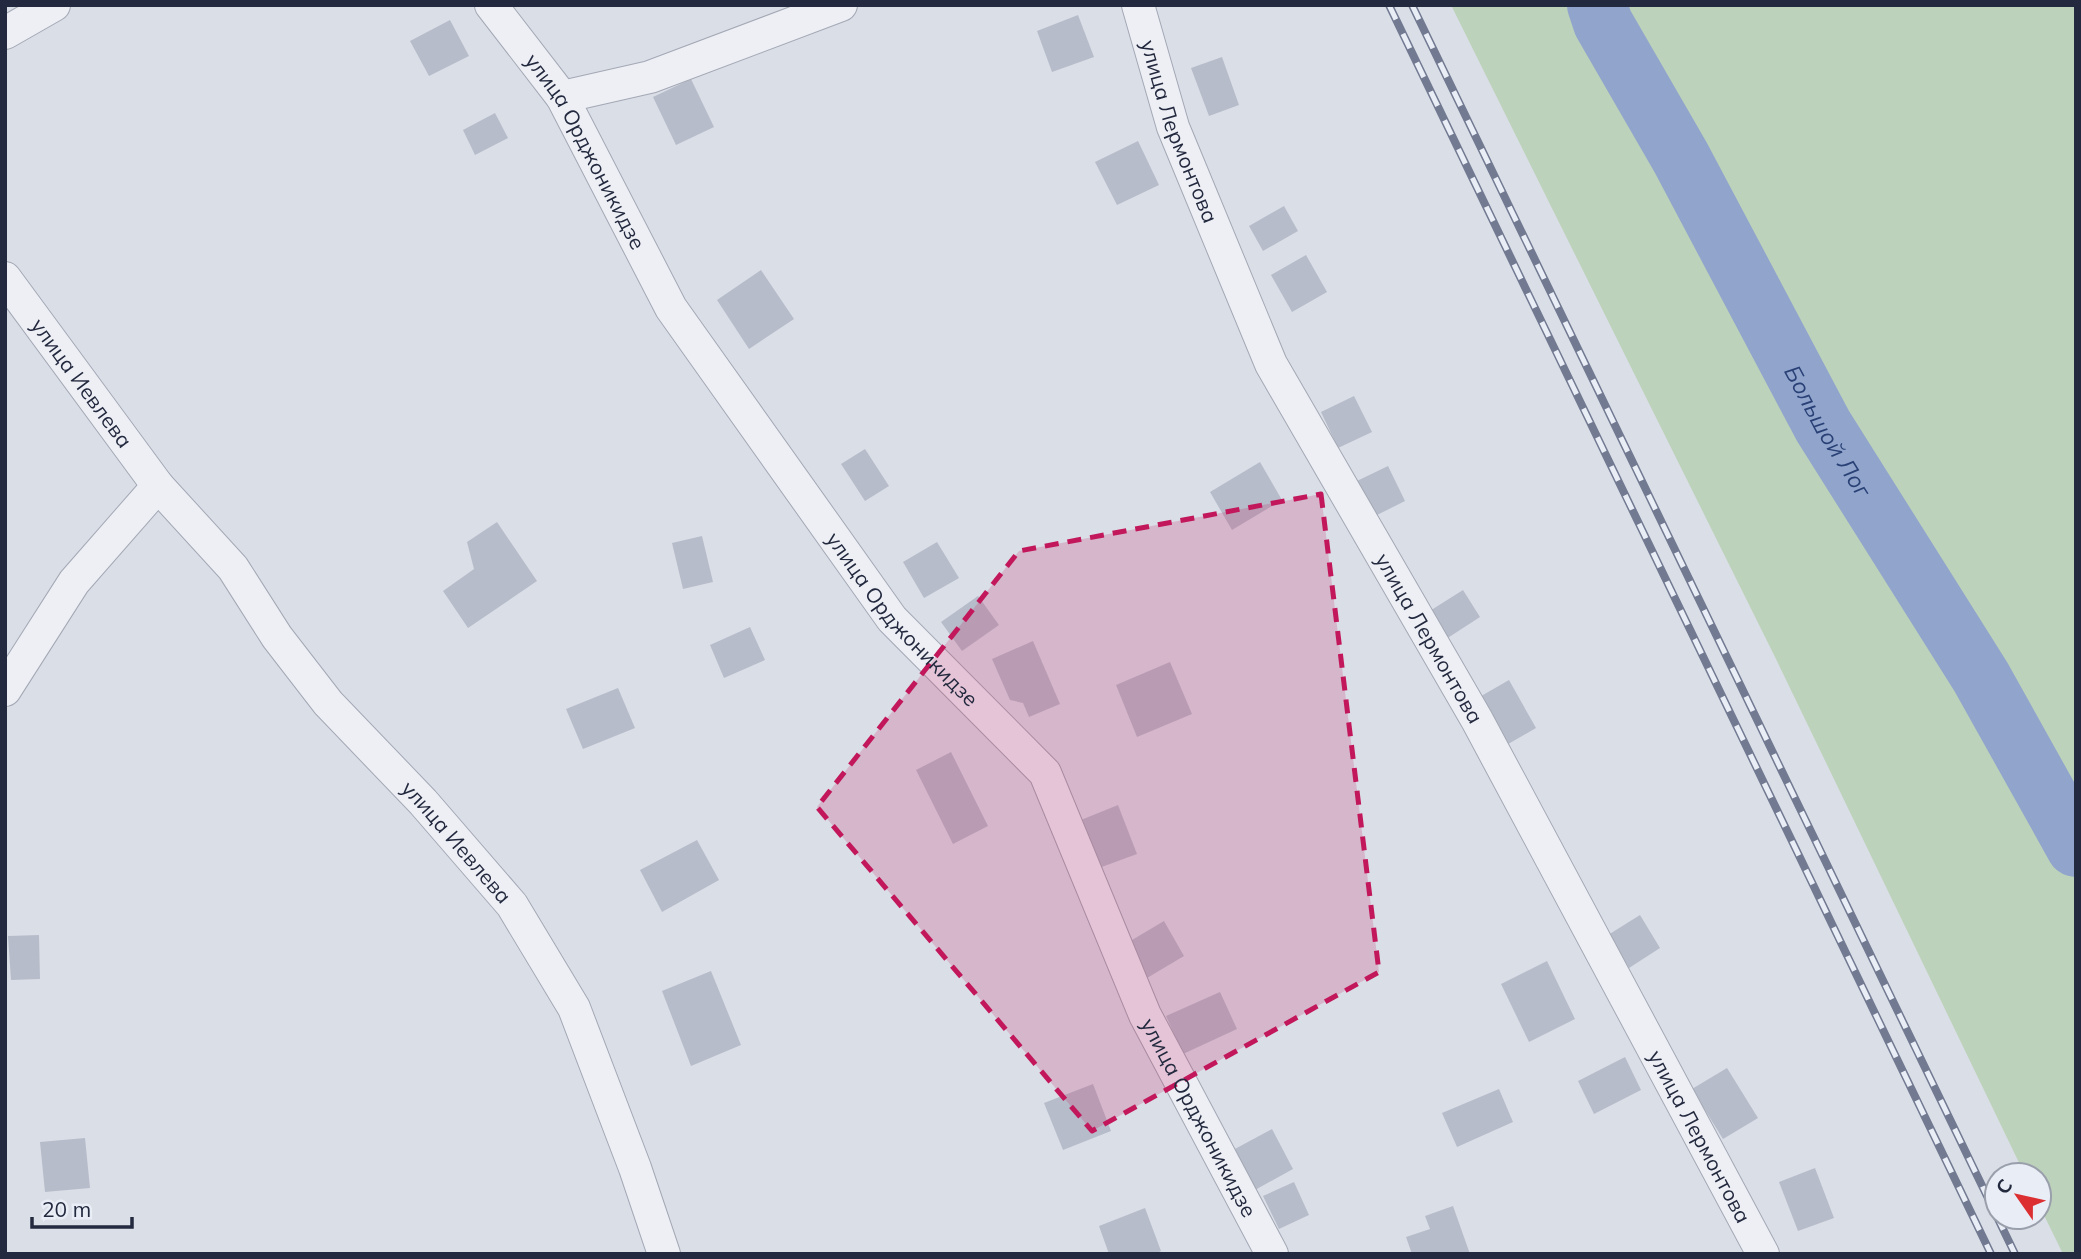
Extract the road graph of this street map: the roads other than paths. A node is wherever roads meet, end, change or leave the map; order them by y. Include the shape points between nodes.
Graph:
1 (54, 5) edge
2 (491, 5) edge
3 (841, 5) edge
4 (1138, 5) edge
5 (5, 33) edge
6 (562, 97) junction
7 (5, 278) edge
8 (158, 486) junction
9 (5, 690) edge
10 (664, 1254) edge
11 (1272, 1254) edge
12 (1763, 1254) edge

1 - 5 street
2 - 6 street, улица Орджоникидзе
3 - 6 street via 650,78
4 - 12 street, улица Лермонтова via 1172,127 1271,364 1477,720
6 - 11 street, улица Орджоникидзе via 671,308 892,619 1045,773 1145,1015
7 - 8 street, улица Иевлева
8 - 9 street via 74,582
8 - 10 street, улица Иевлева via 233,568 277,637 328,703 423,802 512,905 574,1008

